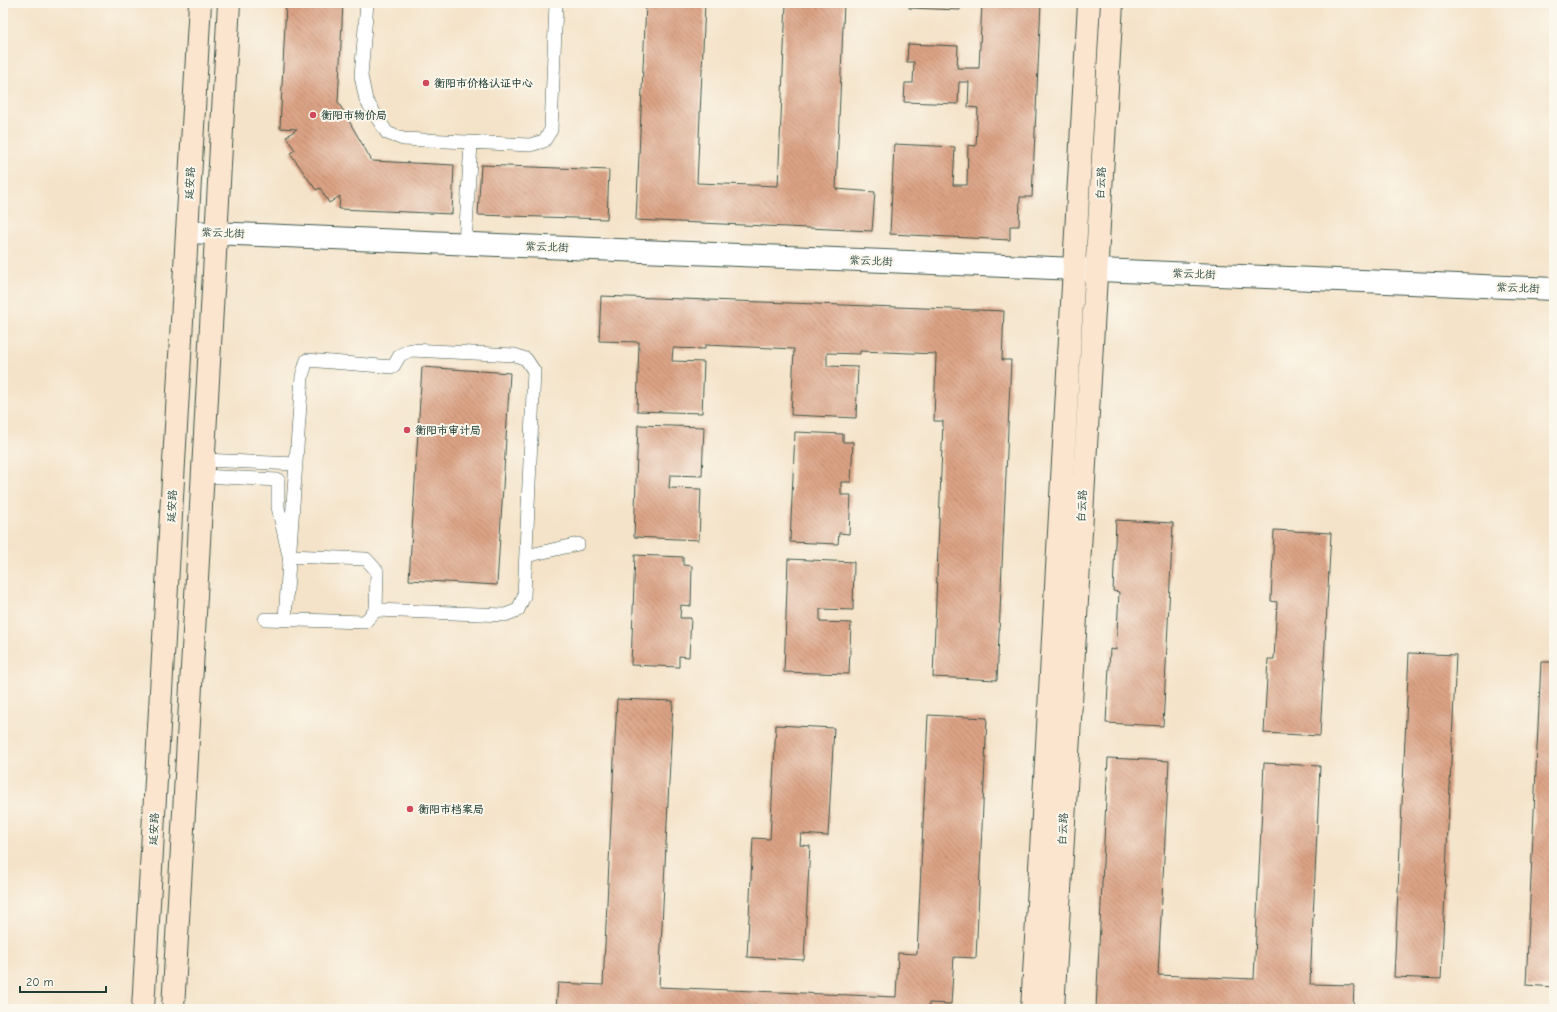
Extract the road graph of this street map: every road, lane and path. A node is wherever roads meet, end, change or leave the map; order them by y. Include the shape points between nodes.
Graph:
1 (200, 3) edge
2 (229, 3) edge
3 (367, 3) edge
4 (556, 3) edge
5 (1090, 3) edge
6 (1112, 3) edge
7 (471, 143) junction
8 (187, 232) junction
9 (216, 233) junction
10 (465, 244) junction
11 (1074, 269) junction
12 (1096, 270) junction
13 (1554, 289) edge
14 (296, 464) junction
15 (203, 468) junction
16 (578, 544) dead end
17 (290, 556) junction
18 (526, 556) junction
19 (376, 610) junction
20 (265, 619) dead end
21 (285, 619) junction
22 (144, 1009) edge
23 (172, 1009) edge
24 (1032, 1009) edge
25 (1053, 1009) edge

1 - 8 street, 延安路
2 - 9 street
3 - 7 lane via 361,76 366,100 387,133 403,139
4 - 7 lane via 551,130 544,141 530,145
5 - 11 street, 白云路
6 - 12 street, 白云路
7 - 10 lane
8 - 9 street, 紫云北街
8 - 22 street, 延安路
9 - 10 street, 紫云北街
9 - 15 street
10 - 11 street, 紫云北街
11 - 12 street, 紫云北街
11 - 24 street, 白云路
12 - 13 street, 紫云北街
12 - 25 street, 白云路
14 - 15 lane
14 - 17 lane
14 - 18 lane via 302,376 307,360 393,368 400,355 411,350 515,355 526,359 534,370
15 - 17 lane via 278,480 278,507
15 - 23 street
16 - 18 lane
17 - 19 lane via 366,559 377,571
17 - 21 lane
18 - 19 lane via 524,596 518,610 505,616
19 - 21 lane via 365,622
20 - 21 lane

